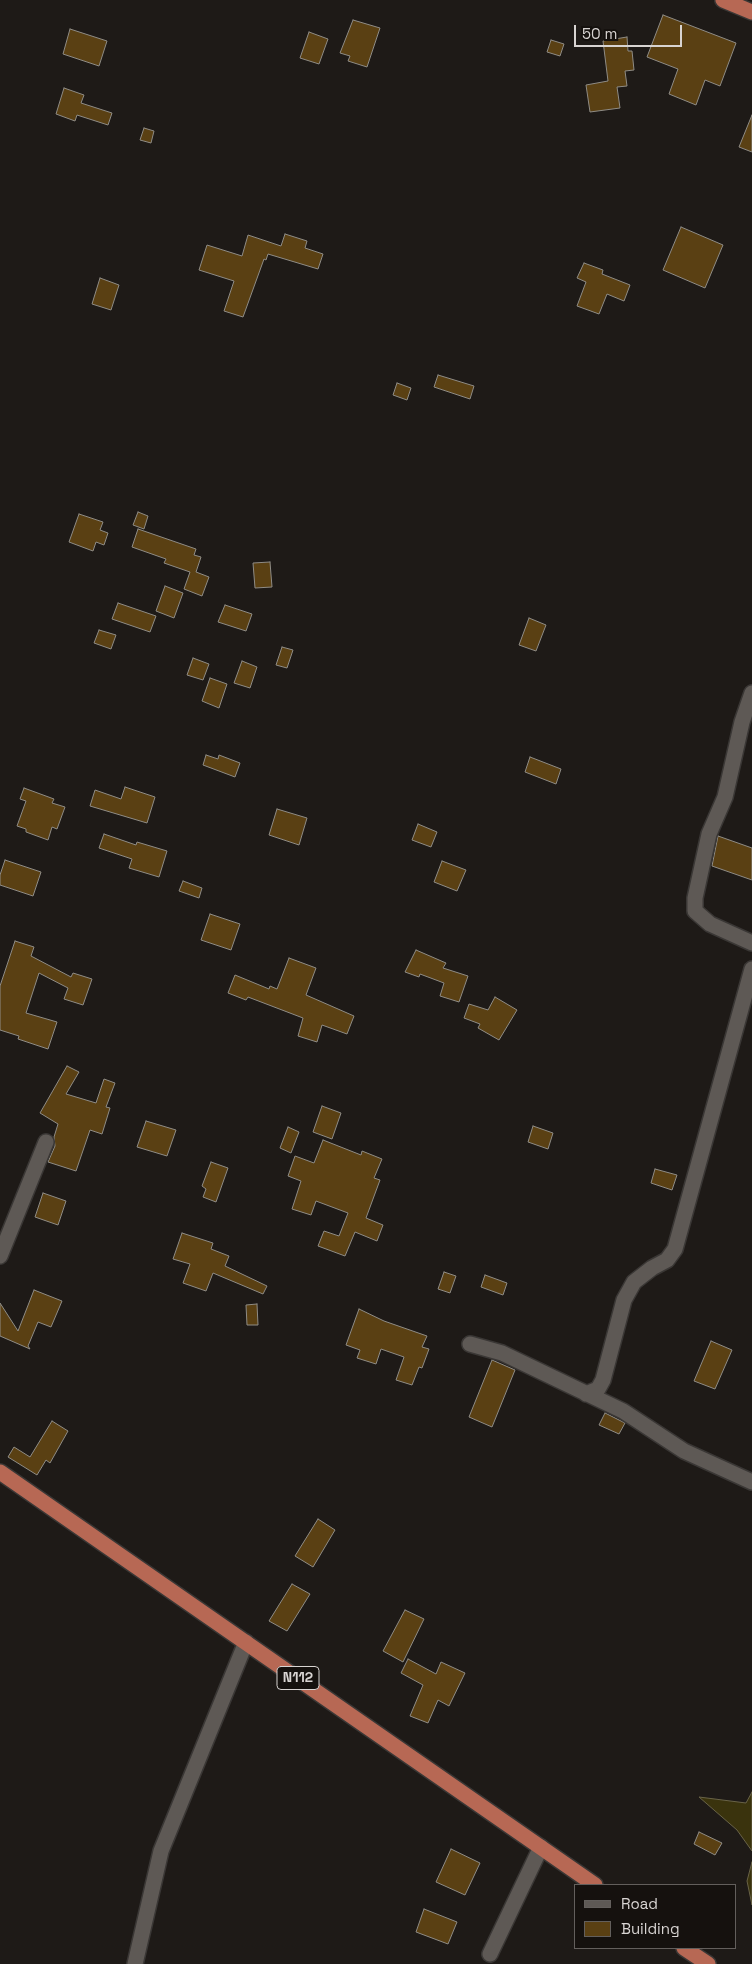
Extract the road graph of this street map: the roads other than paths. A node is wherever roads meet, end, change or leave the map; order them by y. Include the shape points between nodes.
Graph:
1 (723, 0) edge
2 (752, 12) edge
3 (752, 693) edge
4 (752, 943) edge
5 (752, 969) edge
6 (46, 1142) dead end
7 (0, 1256) edge
8 (470, 1344) dead end
9 (586, 1394) junction
10 (0, 1472) edge
11 (752, 1482) edge
12 (246, 1642) junction
13 (541, 1847) junction
14 (594, 1884) edge
15 (686, 1949) edge
16 (490, 1954) dead end
17 (135, 1964) edge
18 (708, 1964) edge

1 - 2 highway
3 - 4 street via 725,797 709,834 695,911 710,924
5 - 9 street via 675,1249 667,1260 634,1282 624,1300 603,1380 598,1389
6 - 7 street
8 - 9 street via 502,1353
9 - 11 street via 623,1411 684,1451
10 - 12 highway, N112
12 - 13 highway, N112
12 - 17 street via 161,1851
13 - 14 highway, N112
13 - 16 street
15 - 18 highway

